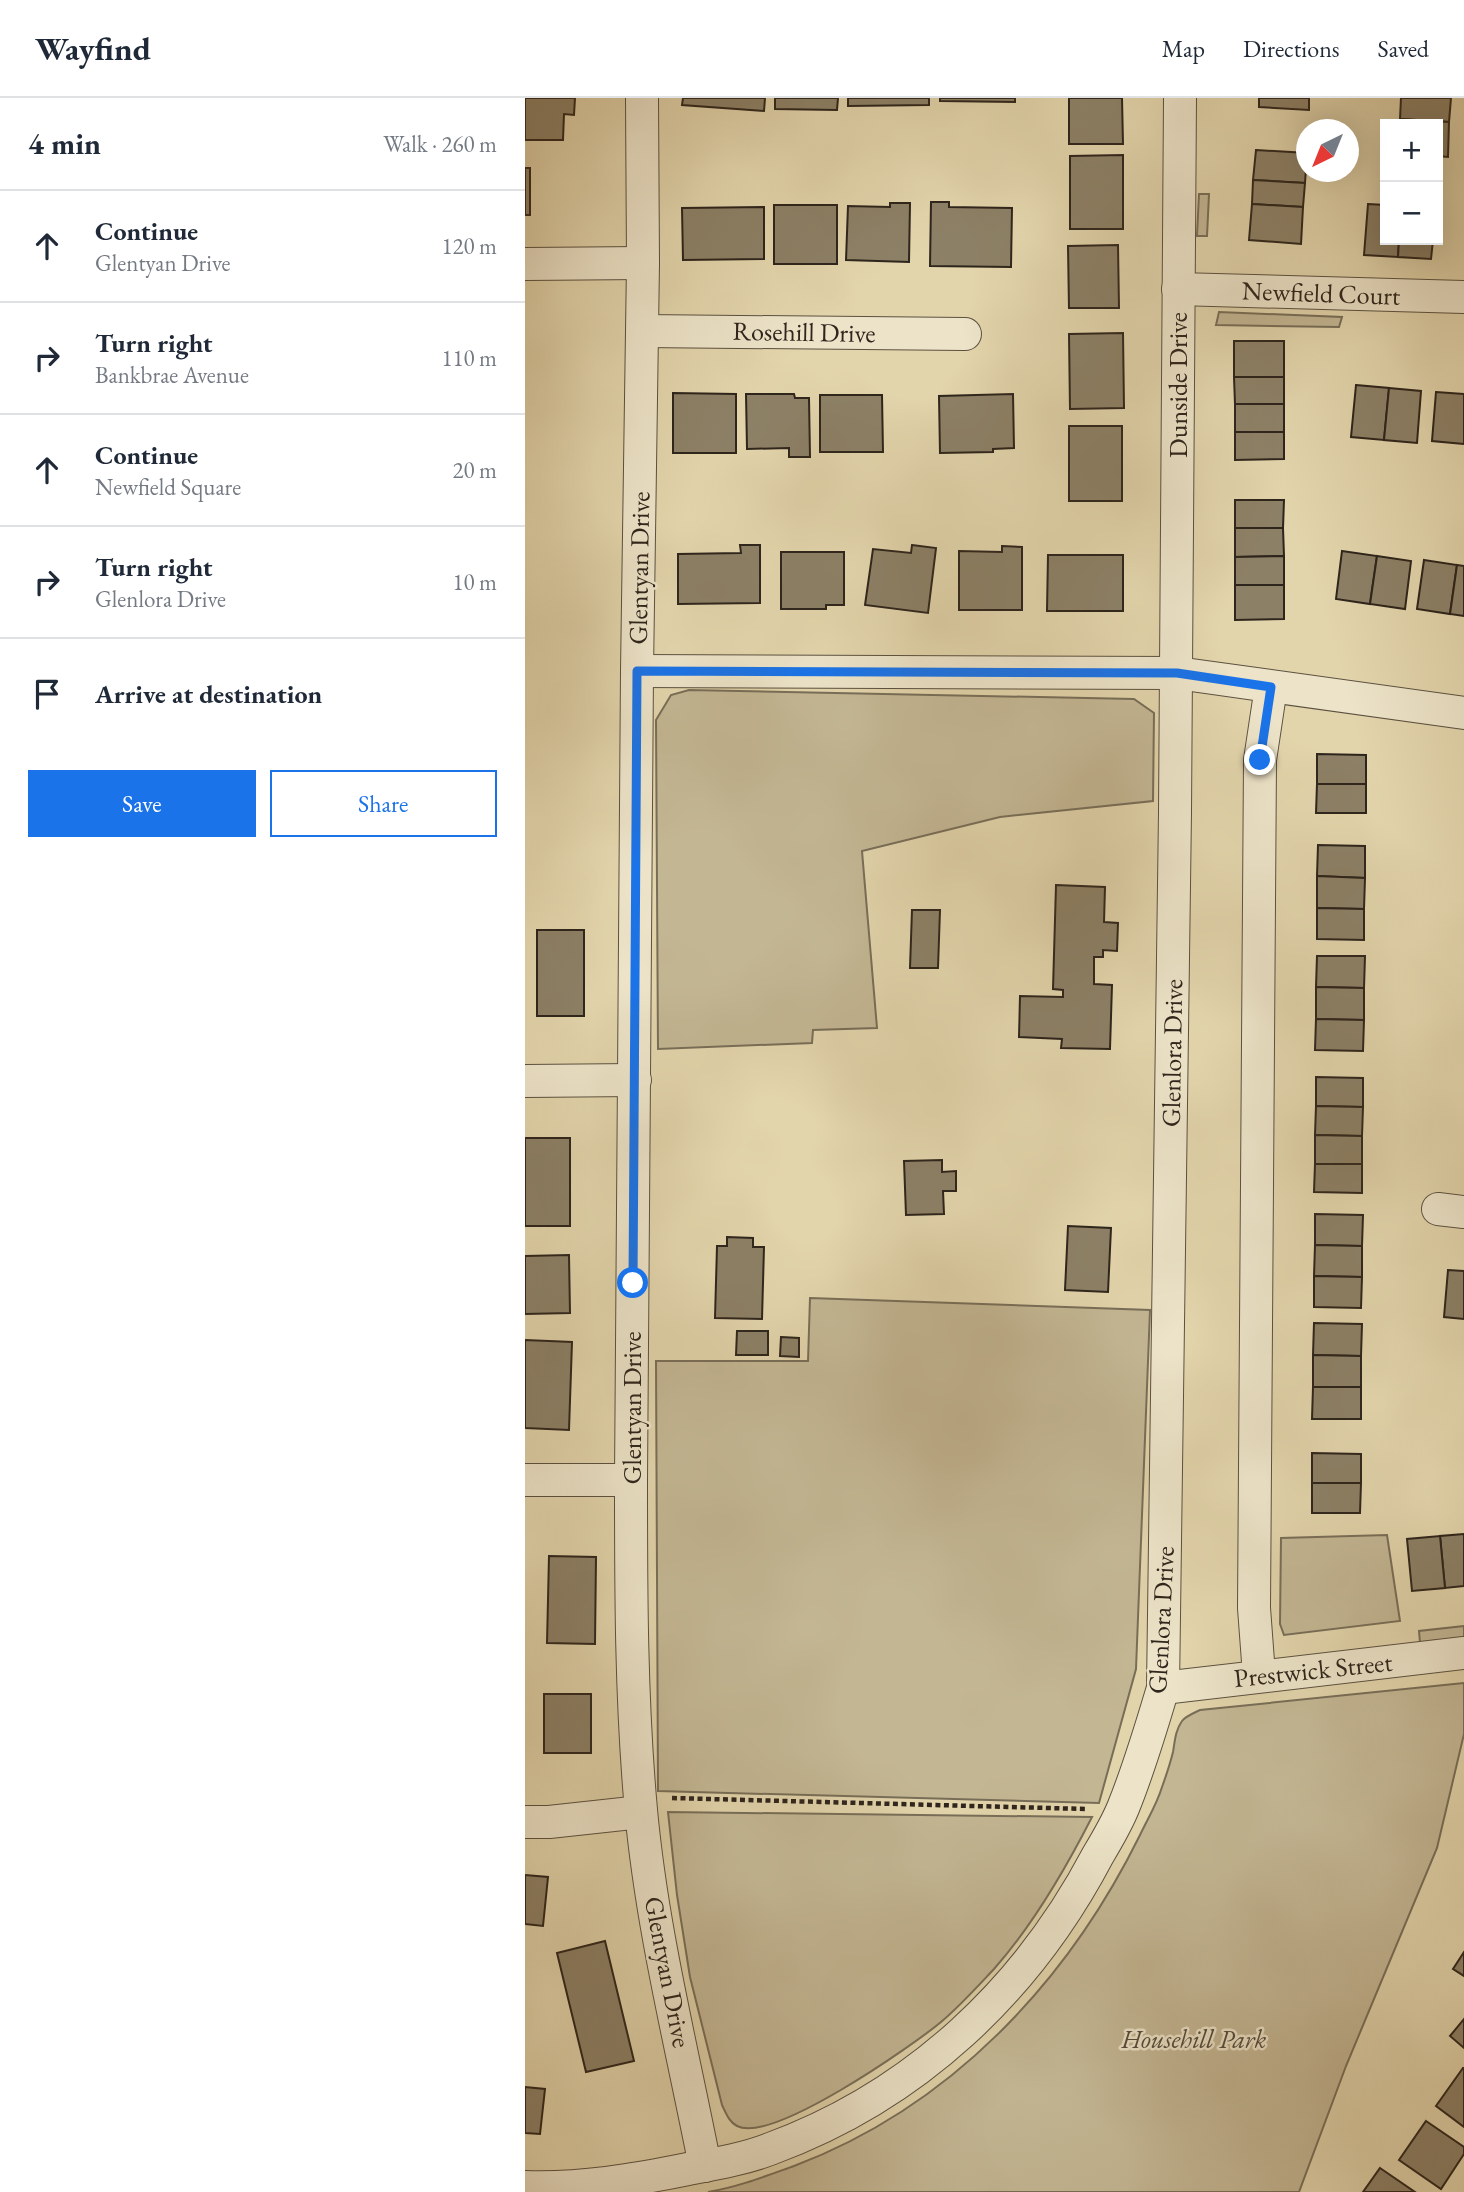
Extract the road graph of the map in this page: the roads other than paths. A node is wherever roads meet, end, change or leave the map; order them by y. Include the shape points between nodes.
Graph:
1 (642, 98) edge
2 (1180, 98) edge
3 (643, 263) junction
4 (525, 264) edge
5 (1178, 289) junction
6 (1464, 297) edge
7 (643, 331) junction
8 (965, 334) dead end
9 (637, 671) junction
10 (1177, 673) junction
11 (1271, 687) junction
12 (1464, 713) edge
13 (635, 1080) junction
14 (525, 1082) edge
15 (525, 1480) edge
16 (631, 1480) junction
17 (1464, 1653) edge
18 (1259, 1675) junction
19 (1163, 1688) junction
20 (641, 1805) junction
21 (525, 1822) edge
22 (705, 2166) junction
23 (525, 2187) edge

1 - 3 street, Glentyan Drive
2 - 5 street, Dunside Drive
3 - 4 street
3 - 7 street, Glentyan Drive
5 - 6 street, Newfield Court
5 - 10 street, Dunside Drive
7 - 8 street, Rosehill Drive
7 - 9 street, Glentyan Drive
9 - 10 street
9 - 13 street, Glentyan Drive
10 - 11 street
10 - 19 street, Glenlora Drive
11 - 12 street
11 - 18 street via 1260,760 1254,1594
13 - 14 street
13 - 16 street, Glentyan Drive
15 - 16 street
16 - 20 street, Glentyan Drive via 633,1679
17 - 18 street, Prestwick Street
18 - 19 street, Prestwick Street
19 - 22 street, Glenlora Drive via 1122,1810 1084,1883 1025,1969 979,2019 903,2081 834,2122 769,2150
20 - 21 street
20 - 22 street, Glentyan Drive via 657,1926
22 - 23 street, Glenlora Drive via 635,2180

